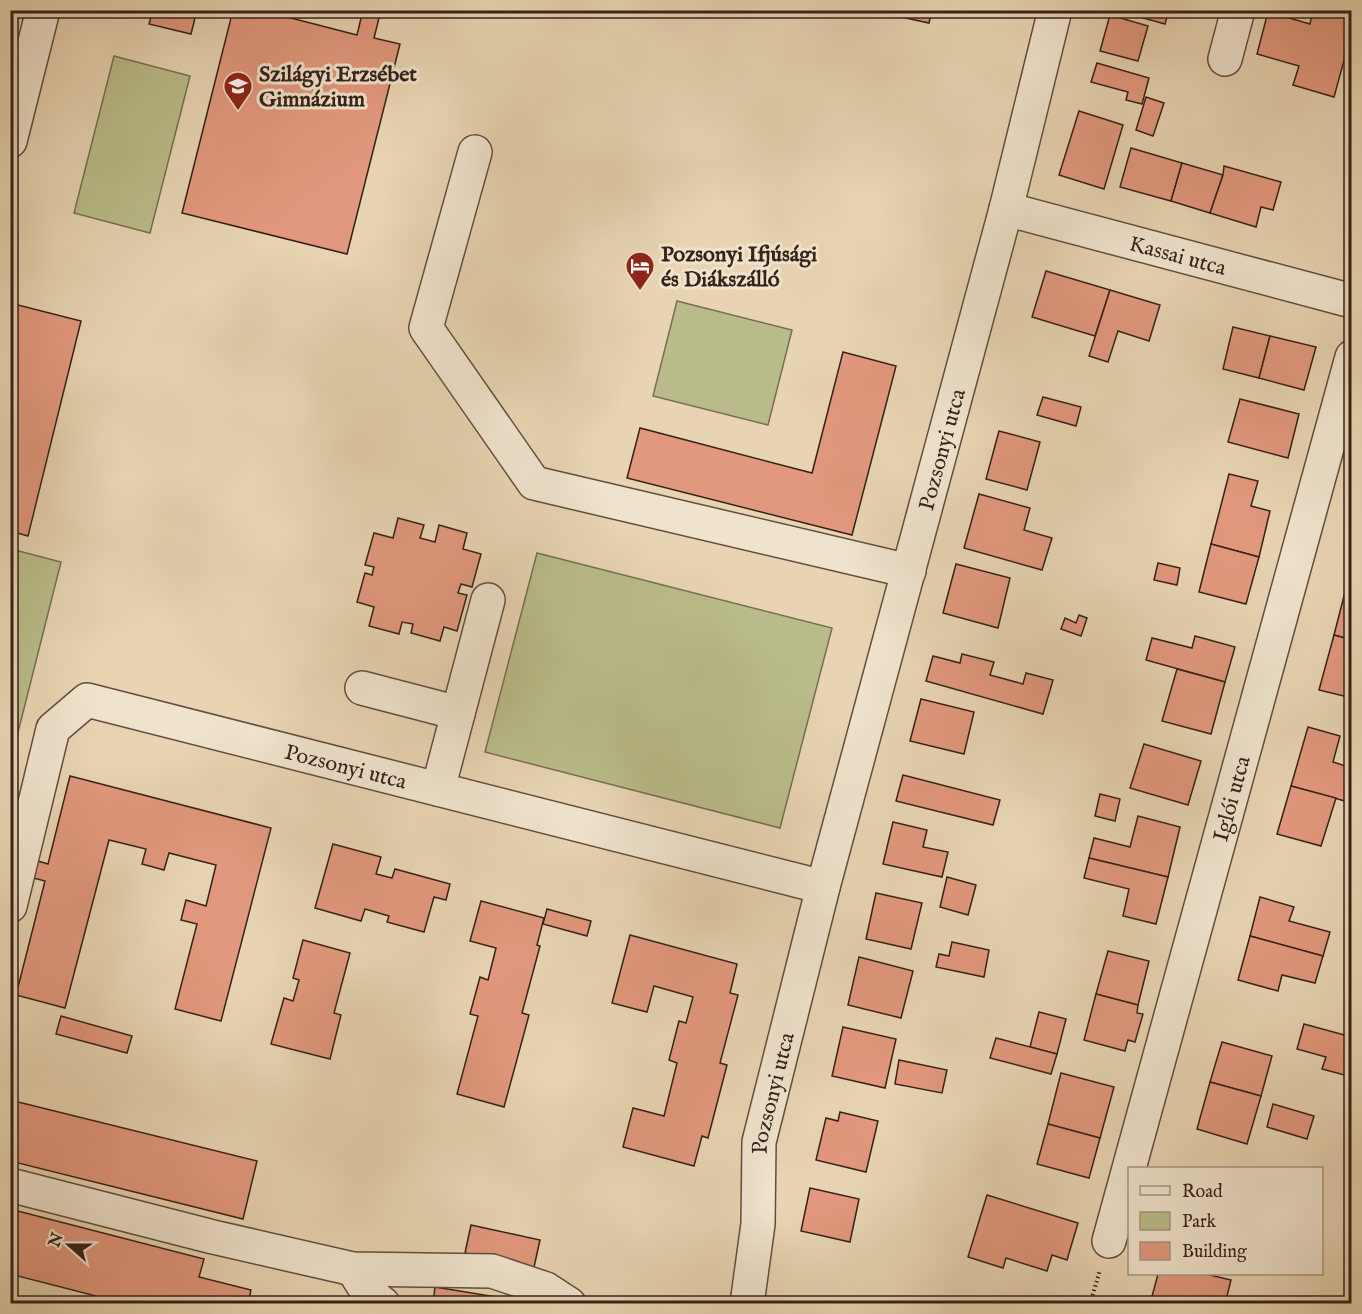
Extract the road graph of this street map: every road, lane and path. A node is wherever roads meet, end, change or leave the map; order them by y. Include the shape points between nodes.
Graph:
1 (43, 10) edge
2 (1055, 10) edge
3 (1238, 10) edge
4 (1225, 59) dead end
5 (10, 141) edge
6 (476, 152) dead end
7 (1006, 209) junction
8 (1352, 301) edge
9 (1352, 357) edge
10 (909, 571) junction
11 (488, 600) dead end
12 (362, 688) dead end
13 (458, 713) junction
14 (438, 789) junction
15 (824, 887) junction
16 (10, 906) edge
17 (1129, 1167) edge
18 (1128, 1172) edge
19 (10, 1185) edge
20 (1109, 1241) dead end
21 (353, 1269) junction
22 (383, 1304) edge
23 (569, 1304) edge
24 (747, 1304) edge

1 - 5 street
2 - 7 street, Pozsonyi utca
3 - 4 street
6 - 10 street via 426,328 534,483
7 - 8 street, Kassai utca
7 - 10 street, Pozsonyi utca
9 - 17 street, Iglói utca
10 - 15 street, Pozsonyi utca
11 - 13 street
12 - 13 street
13 - 14 street
14 - 15 street, Pozsonyi utca
14 - 16 street, Pozsonyi utca via 87,700 53,729
15 - 24 street, Pozsonyi utca via 759,1142 758,1224
18 - 20 street, Iglói utca
19 - 21 street via 213,1238
21 - 22 street via 366,1290
21 - 23 street via 492,1271 546,1289

